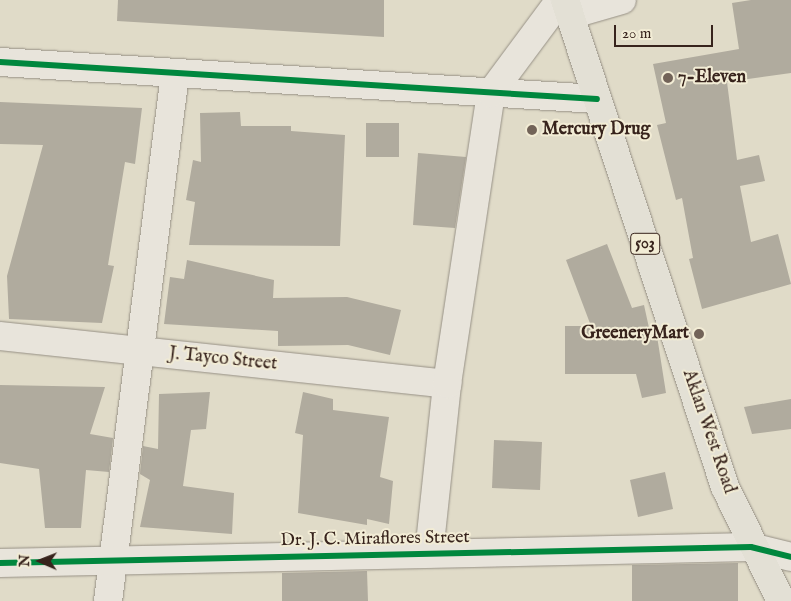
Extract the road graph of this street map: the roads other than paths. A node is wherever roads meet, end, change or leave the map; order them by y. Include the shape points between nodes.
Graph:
1 (622, 0) edge
2 (565, 5) edge
3 (0, 62) edge
4 (175, 74) junction
5 (491, 93) junction
6 (597, 99) junction
7 (0, 336) edge
8 (140, 351) junction
9 (446, 384) junction
10 (751, 547) junction
11 (429, 553) junction
12 (791, 557) edge
13 (113, 560) junction
14 (0, 563) edge
15 (108, 601) edge
16 (781, 601) edge

1 - 2 street
2 - 5 street
2 - 6 main road, Aklan West Road / 503
3 - 4 street
4 - 5 street
4 - 8 street
5 - 6 street
5 - 9 street
6 - 10 main road, Aklan West Road / 503 via 725,488
7 - 8 street, J. Tayco Street
8 - 9 street, J. Tayco Street
8 - 13 street
9 - 11 street
10 - 11 street, Dr. J. C. Miraflores Street
10 - 12 street, Dr. J. C. Miraflores Street
10 - 16 main road, Aklan West Road / 503
11 - 13 street, Dr. J. C. Miraflores Street
13 - 14 street, Dr. J. C. Miraflores Street
13 - 15 street

